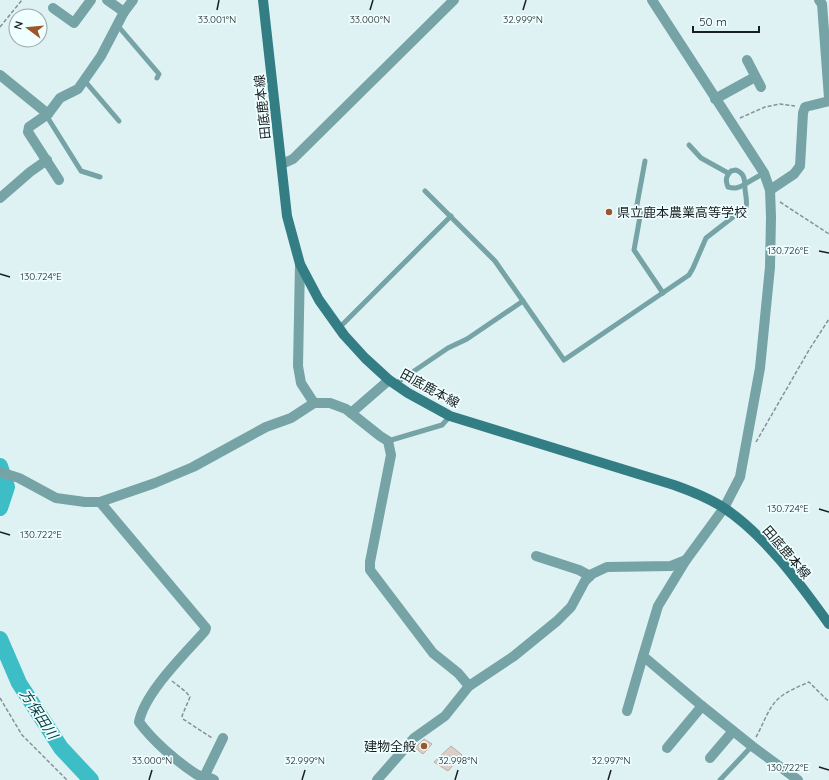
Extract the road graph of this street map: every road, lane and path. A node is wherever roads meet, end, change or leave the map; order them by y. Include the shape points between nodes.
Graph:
1 (22, 0) edge
2 (91, 0) edge
3 (107, 0) edge
4 (133, 0) edge
5 (263, 0) edge
6 (454, 0) edge
7 (652, 0) edge
8 (819, 0) edge
9 (53, 8) dead end
10 (124, 12) junction
11 (118, 26) junction
12 (0, 27) edge
13 (747, 60) dead end
14 (0, 75) edge
15 (158, 78) dead end
16 (755, 78) junction
17 (84, 80) junction
18 (761, 87) dead end
19 (829, 98) edge
20 (715, 99) junction
21 (829, 102) edge
22 (805, 107) junction
23 (47, 114) junction
24 (119, 121) dead end
25 (731, 122) junction
26 (689, 145) dead end
27 (47, 160) junction
28 (645, 161) dead end
29 (282, 164) junction
30 (728, 173) junction
31 (764, 173) junction
32 (100, 177) dead end
33 (59, 180) dead end
34 (745, 184) junction
35 (425, 191) dead end
36 (770, 193) junction
37 (0, 198) edge
38 (451, 216) junction
39 (829, 234) edge
40 (300, 264) junction
41 (662, 293) junction
42 (523, 301) junction
43 (829, 319) edge
44 (339, 328) junction
45 (392, 382) junction
46 (314, 403) junction
47 (351, 413) junction
48 (450, 416) junction
49 (388, 441) junction
50 (756, 443) dead end
51 (0, 472) edge
52 (100, 502) junction
53 (724, 508) junction
54 (536, 556) dead end
55 (686, 560) junction
56 (590, 576) junction
57 (829, 624) edge
58 (644, 656) junction
59 (167, 675) junction
60 (469, 686) junction
61 (0, 698) edge
62 (829, 701) edge
63 (702, 706) junction
64 (627, 711) dead end
65 (733, 731) junction
66 (222, 741) joint
67 (752, 746) junction
68 (667, 748) dead end
69 (710, 758) dead end
70 (199, 777) edge
71 (67, 780) edge
72 (214, 780) edge
73 (377, 780) edge
74 (720, 780) edge
75 (798, 780) edge

1 - 12 path
2 - 9 street via 74,23
3 - 10 street
4 - 10 street
5 - 29 main road, 田底鹿本線
6 - 29 street via 293,159
7 - 20 street
8 - 19 street via 822,4
10 - 11 street
11 - 15 lane via 159,74
11 - 17 street
13 - 16 street
14 - 23 street
16 - 18 street
16 - 20 street
17 - 23 street via 78,89 60,98
17 - 24 lane
20 - 25 street
21 - 22 street
22 - 25 path via 780,104 765,107
22 - 36 street via 800,166
23 - 27 street via 29,127 28,132
23 - 32 lane via 81,171
25 - 31 street
26 - 30 lane via 701,158
27 - 33 street
27 - 37 street
28 - 41 lane via 636,210 641,211 634,250
29 - 40 main road, 田底鹿本線 via 287,216
30 - 34 lane via 736,170 742,173
30 - 34 lane via 728,187 740,188
31 - 34 lane
31 - 36 street
34 - 41 lane via 746,207 706,238 689,275
35 - 38 lane
36 - 39 path
36 - 53 street via 770,267 760,368 740,477
38 - 42 lane via 495,261
38 - 44 lane
40 - 44 main road, 田底鹿本線
40 - 46 street via 298,366 301,383
41 - 42 lane via 564,360
42 - 45 lane via 467,339
43 - 50 path
44 - 45 main road, 田底鹿本線 via 365,358
45 - 47 street
45 - 48 main road, 田底鹿本線
46 - 47 street via 330,403
46 - 52 street via 291,418 266,427 193,467
47 - 49 street
48 - 49 lane via 442,425
48 - 53 main road, 田底鹿本線 via 674,485
49 - 60 street via 391,455 370,570 433,654 458,673
51 - 52 street via 19,478 56,498
52 - 59 street via 206,628
53 - 55 street
53 - 57 main road, 田底鹿本線 via 746,524 775,554
54 - 56 street
55 - 56 street via 671,566 607,567
55 - 58 street via 658,606
56 - 60 street via 571,606 557,621 514,656
58 - 63 street
58 - 64 street
59 - 66 path via 190,697 183,718
59 - 70 street via 149,698 140,714 139,722 175,760
60 - 73 street via 445,716 414,738
61 - 71 path via 22,735
62 - 67 path via 809,682 786,693 770,709
63 - 65 street
63 - 68 street
65 - 67 street
65 - 69 street
66 - 70 street
67 - 74 lane
67 - 75 street
70 - 72 street

